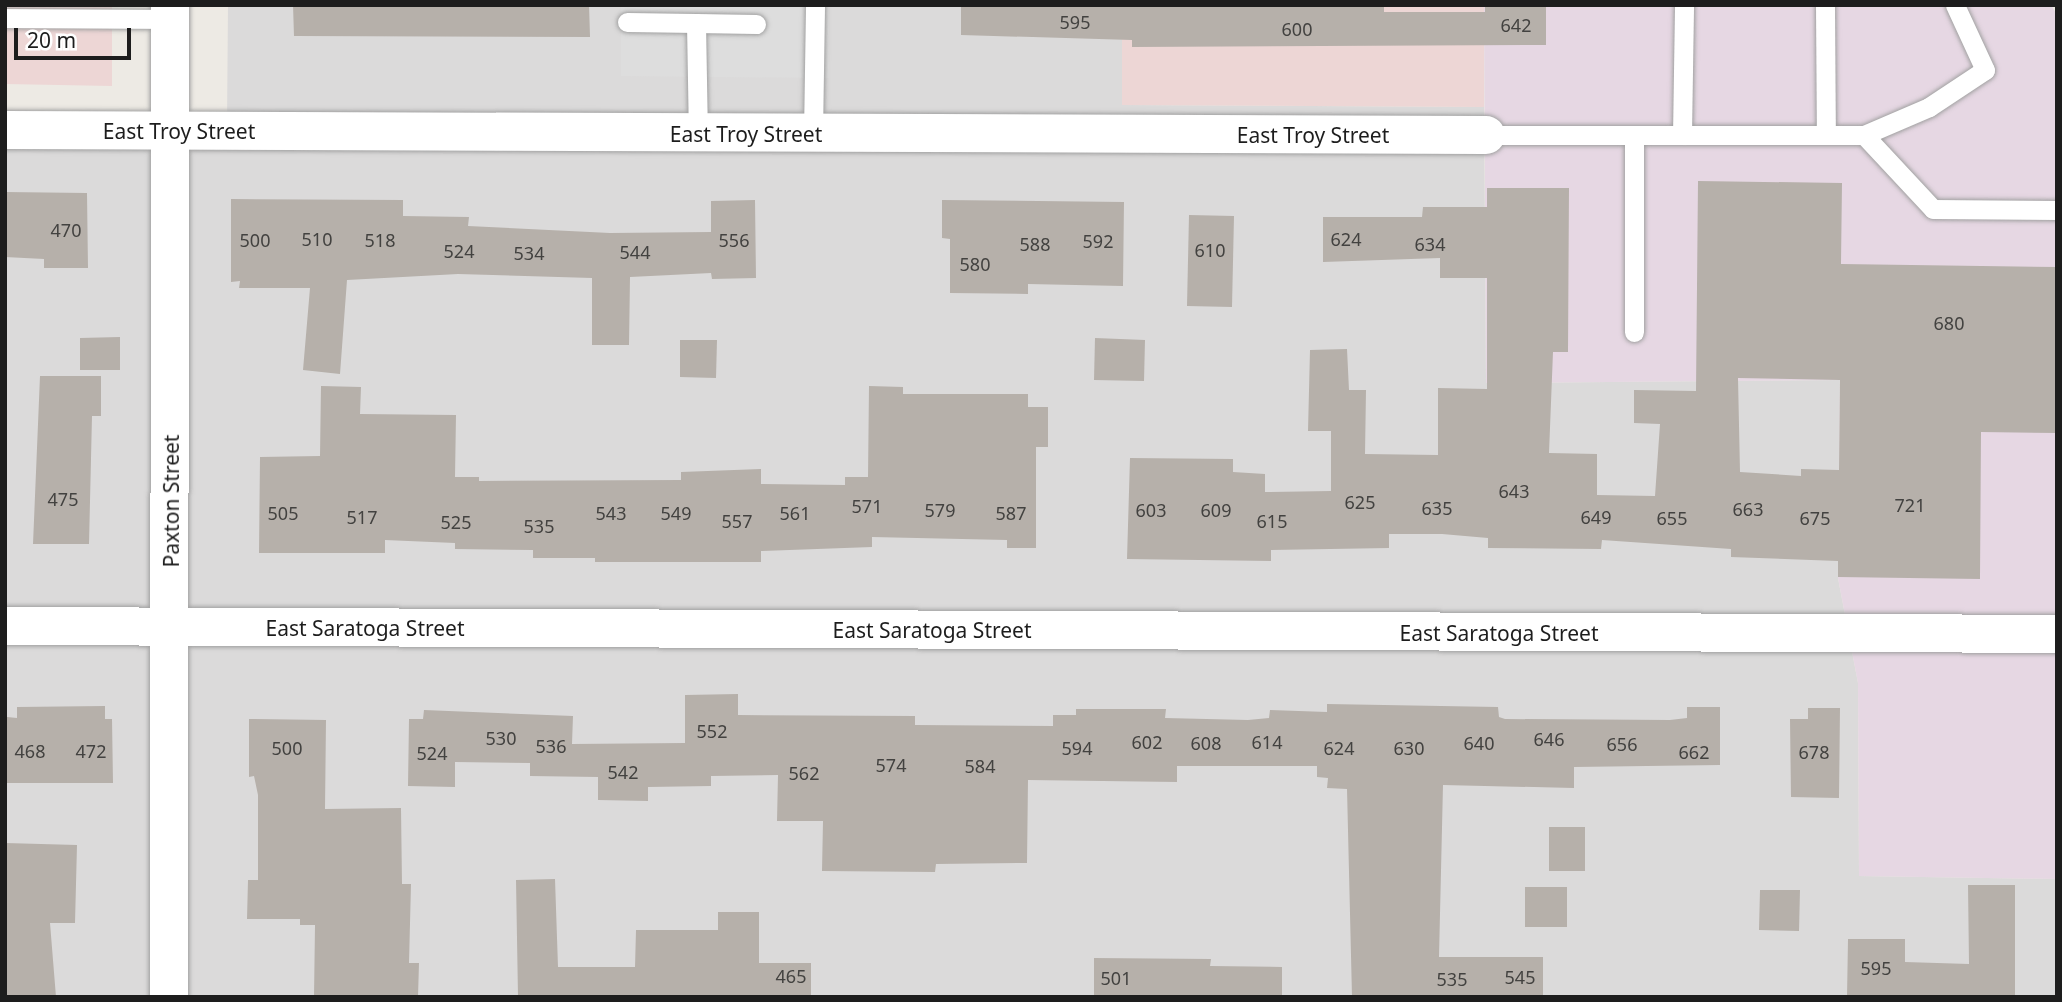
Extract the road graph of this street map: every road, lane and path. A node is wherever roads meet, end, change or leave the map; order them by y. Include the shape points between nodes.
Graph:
1 (815, 5) edge
2 (1684, 5) edge
3 (1825, 5) edge
4 (1955, 5) edge
5 (170, 12) edge
6 (5, 18) edge
7 (627, 22) dead end
8 (696, 23) junction
9 (756, 24) dead end
10 (5, 130) edge
11 (168, 131) junction
12 (698, 134) junction
13 (813, 134) junction
14 (1486, 135) joint
15 (1634, 135) junction
16 (1682, 135) junction
17 (1825, 135) junction
18 (1864, 135) junction
19 (2057, 210) edge
20 (1634, 332) dead end
21 (5, 626) edge
22 (170, 627) junction
23 (2057, 634) edge
24 (169, 997) edge

1 - 13 lane
2 - 16 lane
3 - 17 lane
4 - 18 lane via 1985,70 1929,107
5 - 6 lane
5 - 11 street, Paxton Street
7 - 8 lane
8 - 9 lane
8 - 12 lane
10 - 11 street, East Troy Street
11 - 12 street, East Troy Street
11 - 22 street, Paxton Street
12 - 13 street, East Troy Street
13 - 14 street, East Troy Street
14 - 15 lane
15 - 16 lane
15 - 20 lane
16 - 17 lane
17 - 18 lane
18 - 19 lane via 1933,209
21 - 22 street, East Saratoga Street
22 - 23 street, East Saratoga Street
22 - 24 street, Paxton Street

